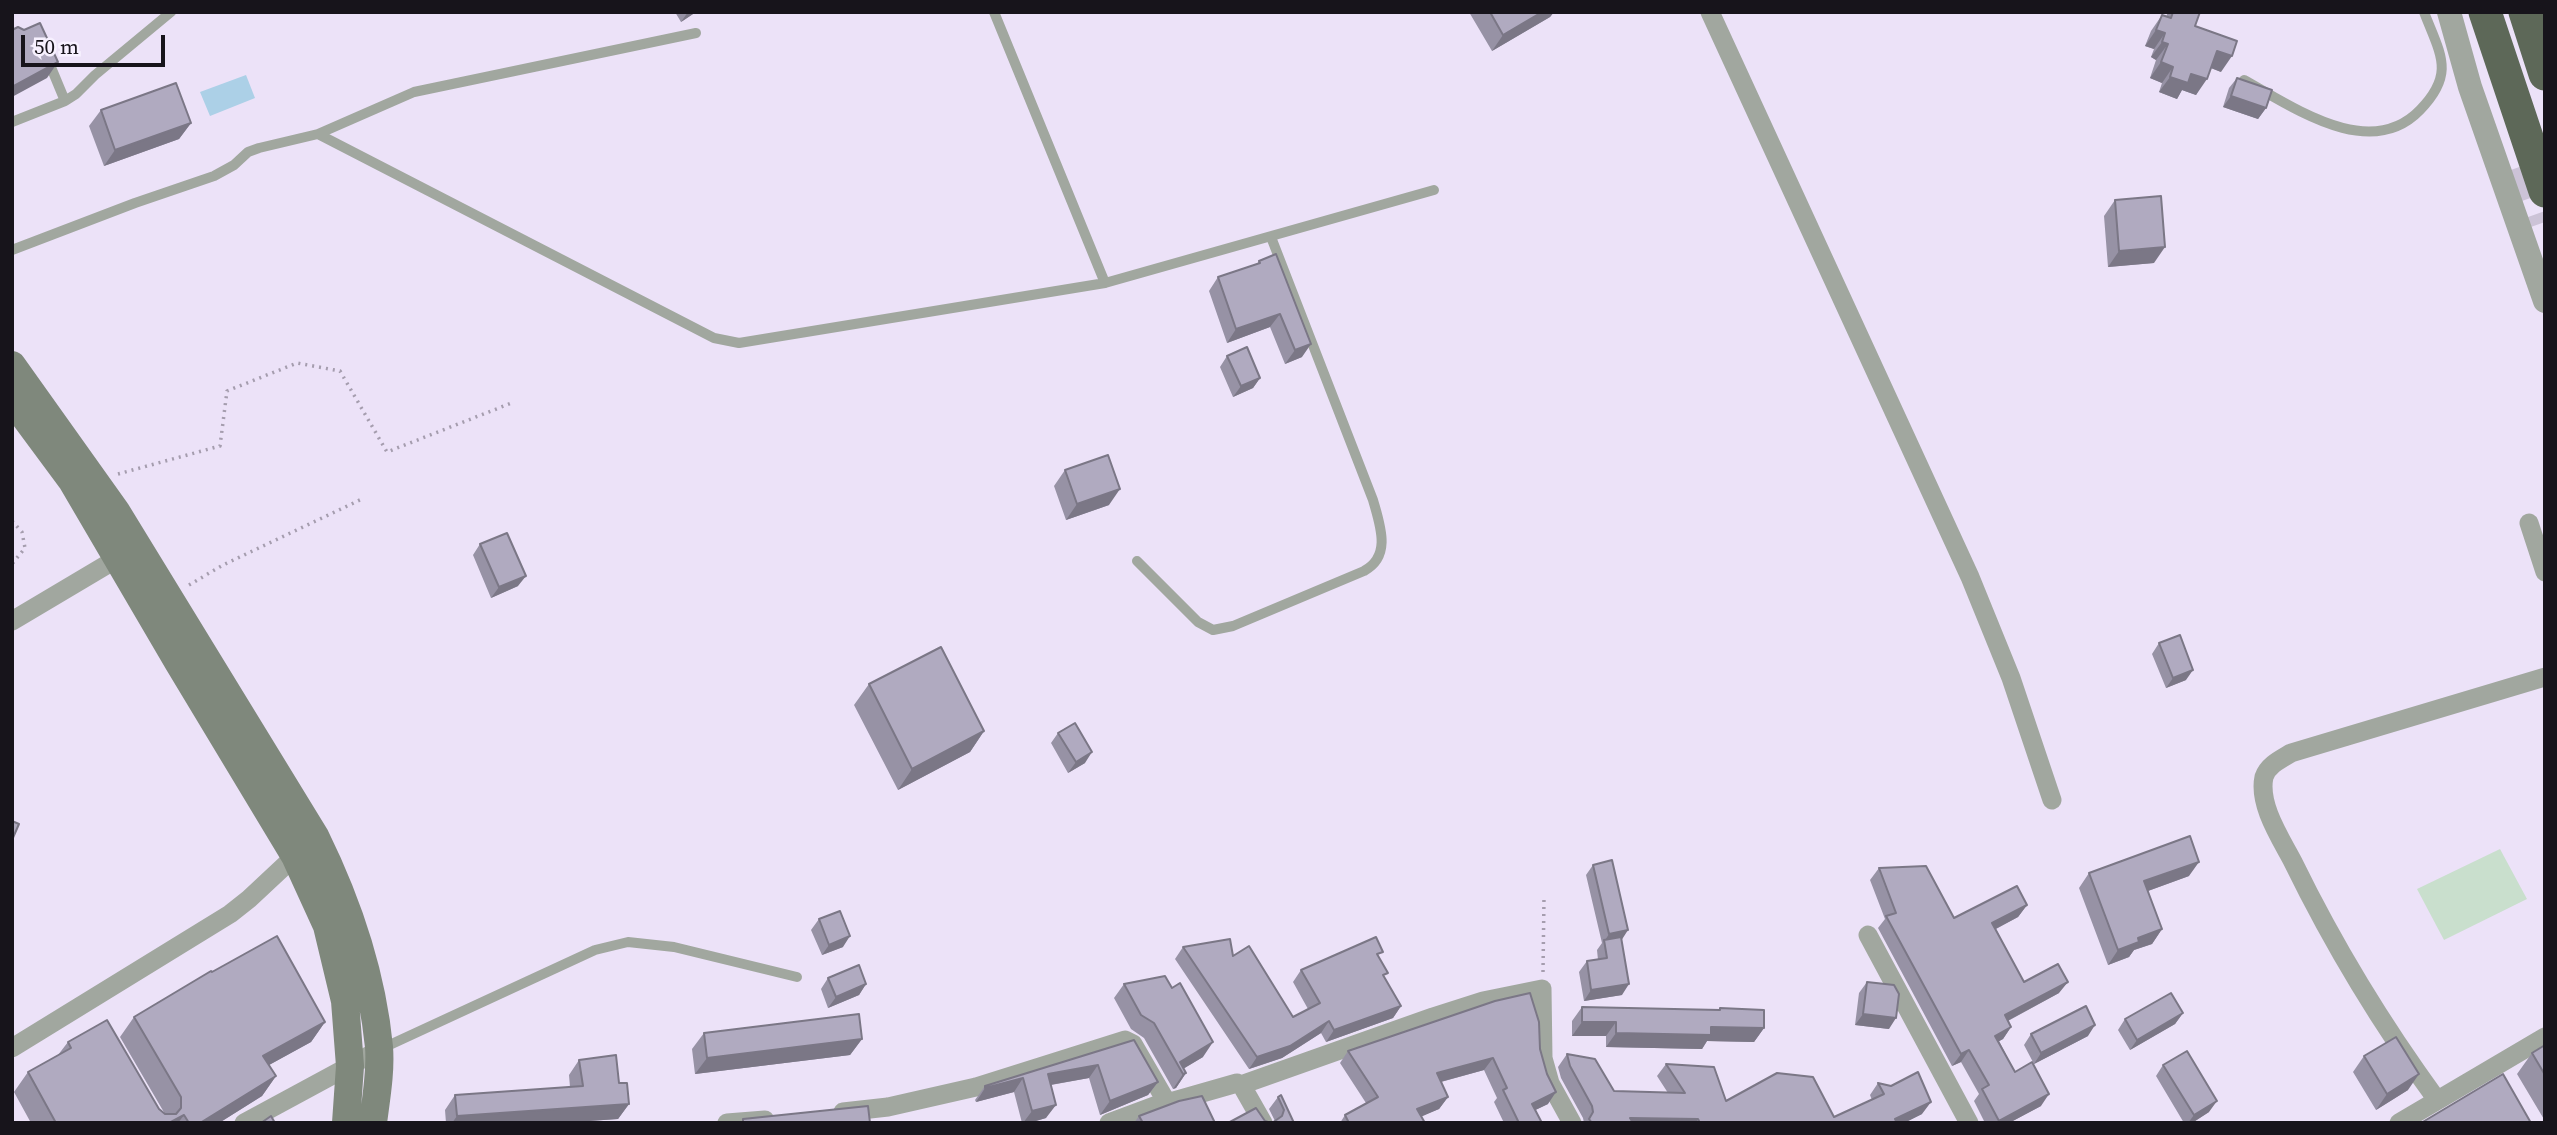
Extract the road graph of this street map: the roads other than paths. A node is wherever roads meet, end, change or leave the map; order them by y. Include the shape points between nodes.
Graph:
1 (171, 12) edge
2 (994, 12) edge
3 (1710, 12) edge
4 (2424, 12) edge
5 (2449, 12) edge
6 (2485, 12) edge
7 (2525, 12) edge
8 (696, 33) dead end
9 (41, 47) edge
10 (2545, 74) edge
11 (2244, 80) edge
12 (65, 101) junction
13 (12, 121) edge
14 (318, 134) junction
15 (1434, 190) dead end
16 (2545, 191) tunnel mouth
17 (1271, 237) junction
18 (12, 250) edge
19 (1105, 283) junction
20 (2545, 301) edge
21 (12, 365) edge
22 (12, 400) edge
23 (2529, 523) dead end
24 (118, 558) junction
25 (1138, 561) dead end
26 (2545, 572) edge
27 (12, 621) edge
28 (2545, 677) edge
29 (2052, 800) dead end
30 (295, 856) junction
31 (1868, 935) dead end
32 (797, 978) dead end
33 (2545, 1037) edge
34 (12, 1048) edge
35 (379, 1050) junction
36 (350, 1066) junction
37 (1241, 1085) junction
38 (2437, 1100) junction
39 (1168, 1101) junction
40 (820, 1115) edge
41 (780, 1118) edge
42 (244, 1123) edge
43 (345, 1123) edge
44 (373, 1123) edge
45 (727, 1123) edge
46 (1109, 1123) edge
47 (1263, 1123) edge
48 (1572, 1123) edge
49 (1969, 1123) edge
50 (2399, 1123) edge

1 - 12 lane
2 - 19 lane
3 - 29 street via 1970,577 2011,678
4 - 11 lane via 2443,75 2433,97 2398,126 2363,133 2310,117
5 - 20 street via 2470,87
6 - 16 highway
7 - 10 highway
8 - 14 lane via 414,92
9 - 12 lane
12 - 13 lane
14 - 18 lane via 248,152 214,176
14 - 19 lane via 724,342
15 - 17 lane
17 - 19 lane
17 - 25 lane via 1373,500 1382,536 1379,557 1371,568 1233,626 1213,630 1198,622
21 - 35 main road via 96,480 308,825 343,898 370,989
22 - 24 main road via 72,481
23 - 26 street
24 - 27 street
24 - 30 main road
28 - 38 street via 2291,753 2264,777 2269,811 2324,926
30 - 34 street via 230,914
30 - 36 main road via 327,926 345,1002
31 - 49 street
32 - 35 lane via 674,947 628,942 595,950
33 - 38 street
35 - 36 street
35 - 44 main road
36 - 42 street
36 - 43 main road
37 - 39 street
37 - 47 street
37 - 48 street via 1483,1001 1542,989 1543,1058 1550,1083
38 - 50 street
39 - 40 street via 1133,1044 1125,1040 976,1087 888,1107
39 - 46 street
41 - 45 street

